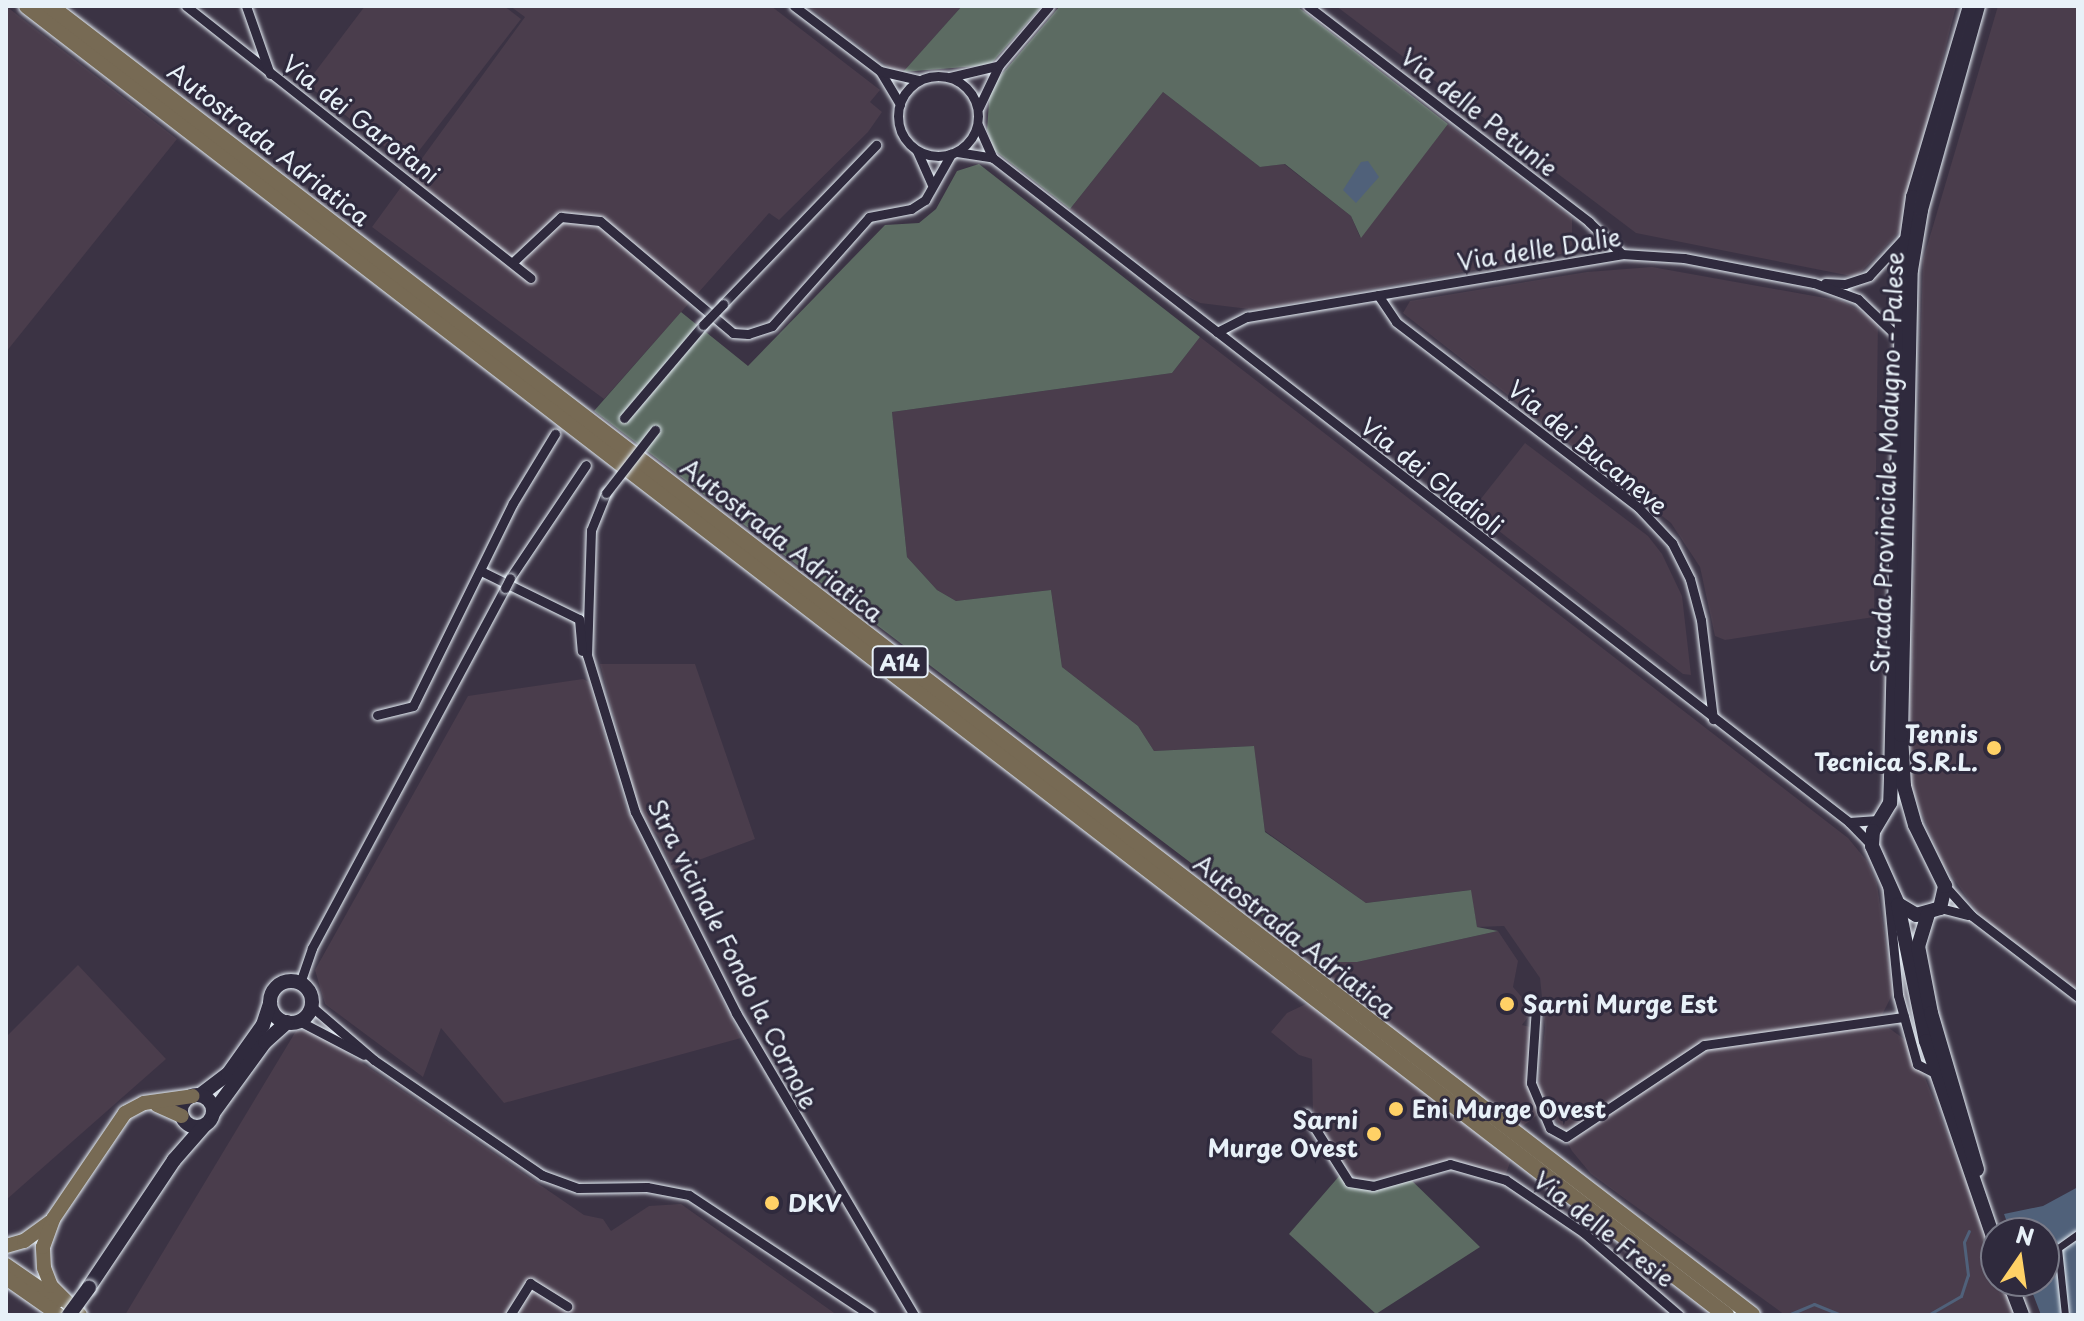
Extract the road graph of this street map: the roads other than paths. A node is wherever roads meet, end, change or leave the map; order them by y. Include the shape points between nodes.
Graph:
1 (27, 6) edge
2 (50, 6) edge
3 (186, 6) edge
4 (246, 6) edge
5 (794, 6) edge
6 (1049, 6) edge
7 (1308, 6) edge
8 (1970, 6) edge
9 (1978, 6) edge
10 (999, 65) junction
11 (880, 71) junction
12 (270, 74) junction
13 (950, 77) junction
14 (918, 80) junction
15 (900, 104) junction
16 (978, 109) junction
17 (978, 124) junction
18 (876, 145) dead end
19 (917, 151) junction
20 (954, 153) junction
21 (993, 158) junction
22 (932, 184) junction
23 (1905, 237) junction
24 (1622, 254) junction
25 (513, 262) junction
26 (531, 278) dead end
27 (1814, 283) junction
28 (1378, 295) junction
29 (1217, 332) junction
30 (1900, 339) junction
31 (624, 418) dead end
32 (655, 430) dead end
33 (555, 434) dead end
34 (586, 465) dead end
35 (481, 571) junction
36 (587, 655) junction
37 (377, 715) dead end
38 (1713, 719) junction
39 (1881, 820) junction
40 (1849, 822) junction
41 (1915, 825) junction
42 (1872, 846) junction
43 (1887, 875) junction
44 (1945, 886) junction
45 (1898, 904) junction
46 (1934, 911) junction
47 (1972, 916) junction
48 (300, 983) junction
49 (2078, 997) edge
50 (270, 1002) junction
51 (311, 1006) junction
52 (1536, 1007) dead end
53 (1904, 1017) junction
54 (293, 1021) junction
55 (374, 1060) junction
56 (1935, 1073) junction
57 (196, 1096) junction
58 (153, 1103) junction
59 (1306, 1114) dead end
60 (197, 1120) junction
61 (1986, 1217) edge
62 (1995, 1217) edge
63 (53, 1219) junction
64 (2078, 1234) edge
65 (6, 1246) edge
66 (6, 1265) edge
67 (6, 1278) edge
68 (567, 1306) dead end
69 (59, 1315) edge
70 (69, 1315) edge
71 (79, 1315) edge
72 (510, 1315) edge
73 (870, 1315) edge
74 (914, 1315) edge
75 (1679, 1315) edge
76 (1726, 1315) edge
77 (1752, 1315) edge
78 (2065, 1315) edge

1 - 76 highway, Autostrada Adriatica / A14
2 - 77 highway, Autostrada Adriatica / A14
3 - 12 street, Via dei Garofani
4 - 12 street
5 - 11 street
6 - 10 street
7 - 24 street, Via delle Petunie via 1589,222
8 - 23 main road, Strada Provinciale Modugno - Palese
9 - 41 main road, Strada Provinciale Modugno - Palese via 1921,210 1911,270 1904,786
10 - 13 street
10 - 16 street
11 - 14 street
11 - 15 street
12 - 25 street, Via dei Garofani
13 - 14 street
13 - 16 street via 970,90
14 - 15 street
15 - 19 street via 902,135
16 - 17 street, Via dei Gladioli
17 - 20 street
17 - 21 street, Via dei Gladioli
18 - 31 street, bridge via 703,325
19 - 20 street, Via dei Gladioli
19 - 22 street
20 - 21 street, Via dei Gladioli
20 - 22 street
21 - 29 street, Via dei Gladioli
22 - 25 street via 925,200 911,209 869,217 772,326 748,334 733,333 600,221 561,217
23 - 27 street via 1869,276 1845,284
23 - 30 main road, Strada Provinciale Modugno - Palese
24 - 27 street, Via delle Dalie via 1684,258
24 - 28 street, Via delle Dalie
25 - 26 street, Via dei Garofani
27 - 30 street, Via delle Dalie via 1858,299
28 - 29 street, Via delle Dalie via 1247,317
28 - 38 street, Via dei Bucaneve via 1396,322 1638,507 1672,543 1690,579 1701,620
29 - 38 street, Via dei Gladioli
30 - 39 main road, Strada Provinciale Modugno - Palese via 1891,778 1890,803
32 - 36 street, Stra vicinale Fondo la Cornole, bridge via 606,493 591,530
33 - 35 street via 513,503
34 - 48 street, bridge via 510,578 312,948
35 - 36 street via 579,619
35 - 37 street via 413,706
36 - 74 street, Stra vicinale Fondo la Cornole via 635,812 746,1032
38 - 40 street, Via dei Gladioli
39 - 40 street
39 - 41 main road via 1899,816
39 - 42 main road, Strada Provinciale Modugno - Palese
40 - 42 street, Via dei Gladioli
41 - 44 main road, Strada Provinciale Modugno - Palese
42 - 43 main road
43 - 45 main road
43 - 53 street via 1887,915
44 - 46 main road
44 - 47 street
45 - 46 main road via 1906,913
45 - 56 main road
46 - 47 street
46 - 62 main road via 1918,946 1931,1013
47 - 49 street
48 - 50 main road via 279,984
48 - 51 main road via 310,992
50 - 54 main road via 275,1015
50 - 57 main road via 263,1025 228,1074
51 - 54 main road
51 - 55 street
52 - 53 street via 1533,1091 1550,1128 1566,1137 1704,1045
53 - 56 street via 1917,1064
54 - 55 street
54 - 60 main road via 265,1042
55 - 73 street via 542,1175 578,1188 647,1187 689,1195
56 - 61 main road
57 - 58 main road
57 - 60 main road via 210,1102
57 - 60 main road via 182,1106
58 - 60 main road
58 - 63 main road via 125,1113
59 - 75 street, Via delle Fresie via 1349,1182 1373,1186 1450,1164 1506,1180 1584,1233
60 - 70 main road, bridge
63 - 65 main road via 24,1241
63 - 71 main road via 43,1247 44,1268 51,1286
64 - 78 street via 2058,1248
66 - 71 main road
67 - 69 main road
68 - 72 street via 530,1283

